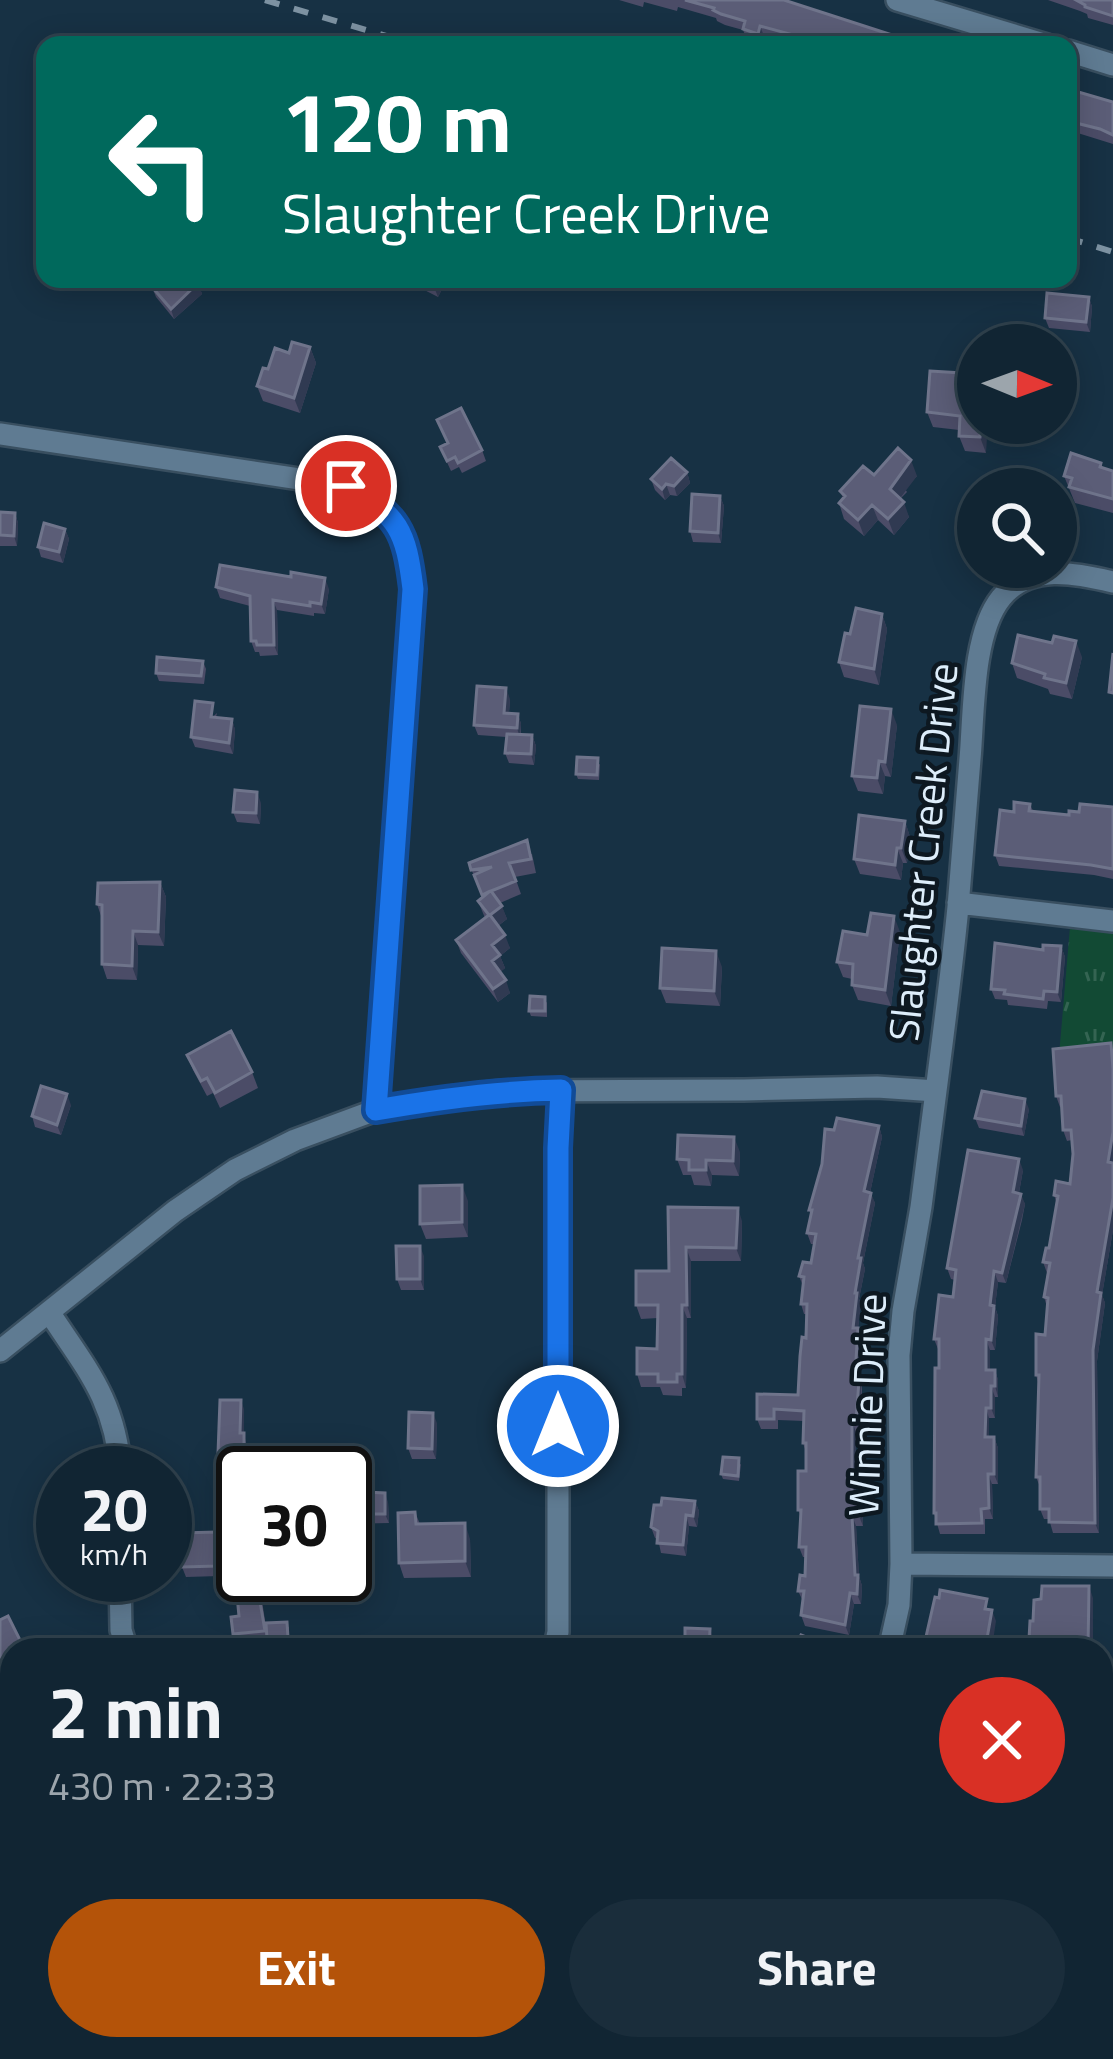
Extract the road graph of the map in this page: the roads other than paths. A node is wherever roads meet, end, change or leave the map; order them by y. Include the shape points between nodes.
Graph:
1 (912, 2) edge
2 (1019, 36) edge
3 (1077, 54) edge
4 (1113, 65) edge
5 (0, 434) edge
6 (1113, 581) edge
7 (958, 903) junction
8 (1113, 921) edge
9 (561, 1090) junction
10 (936, 1090) junction
11 (376, 1110) junction
12 (49, 1312) junction
13 (0, 1352) edge
14 (117, 1446) edge
15 (901, 1564) junction
16 (1113, 1566) edge
17 (120, 1602) edge
18 (123, 1638) edge
19 (557, 1638) edge
20 (892, 1638) edge

1 - 2 street
3 - 4 street
5 - 11 street via 346,486 393,518 408,548 413,589
6 - 7 street, Slaughter Creek Drive via 1043,574 998,601 976,681
7 - 8 street
7 - 10 street, Slaughter Creek Drive
9 - 10 street, Slaughter Creek Drive
9 - 11 street, Slaughter Creek Drive
9 - 19 street
10 - 15 street, Winnie Drive via 899,1355
11 - 12 street, Slaughter Creek Drive via 235,1170
12 - 13 street, Slaughter Creek Drive
12 - 14 street via 106,1399
15 - 16 street
15 - 20 street, Winnie Drive
17 - 18 street

